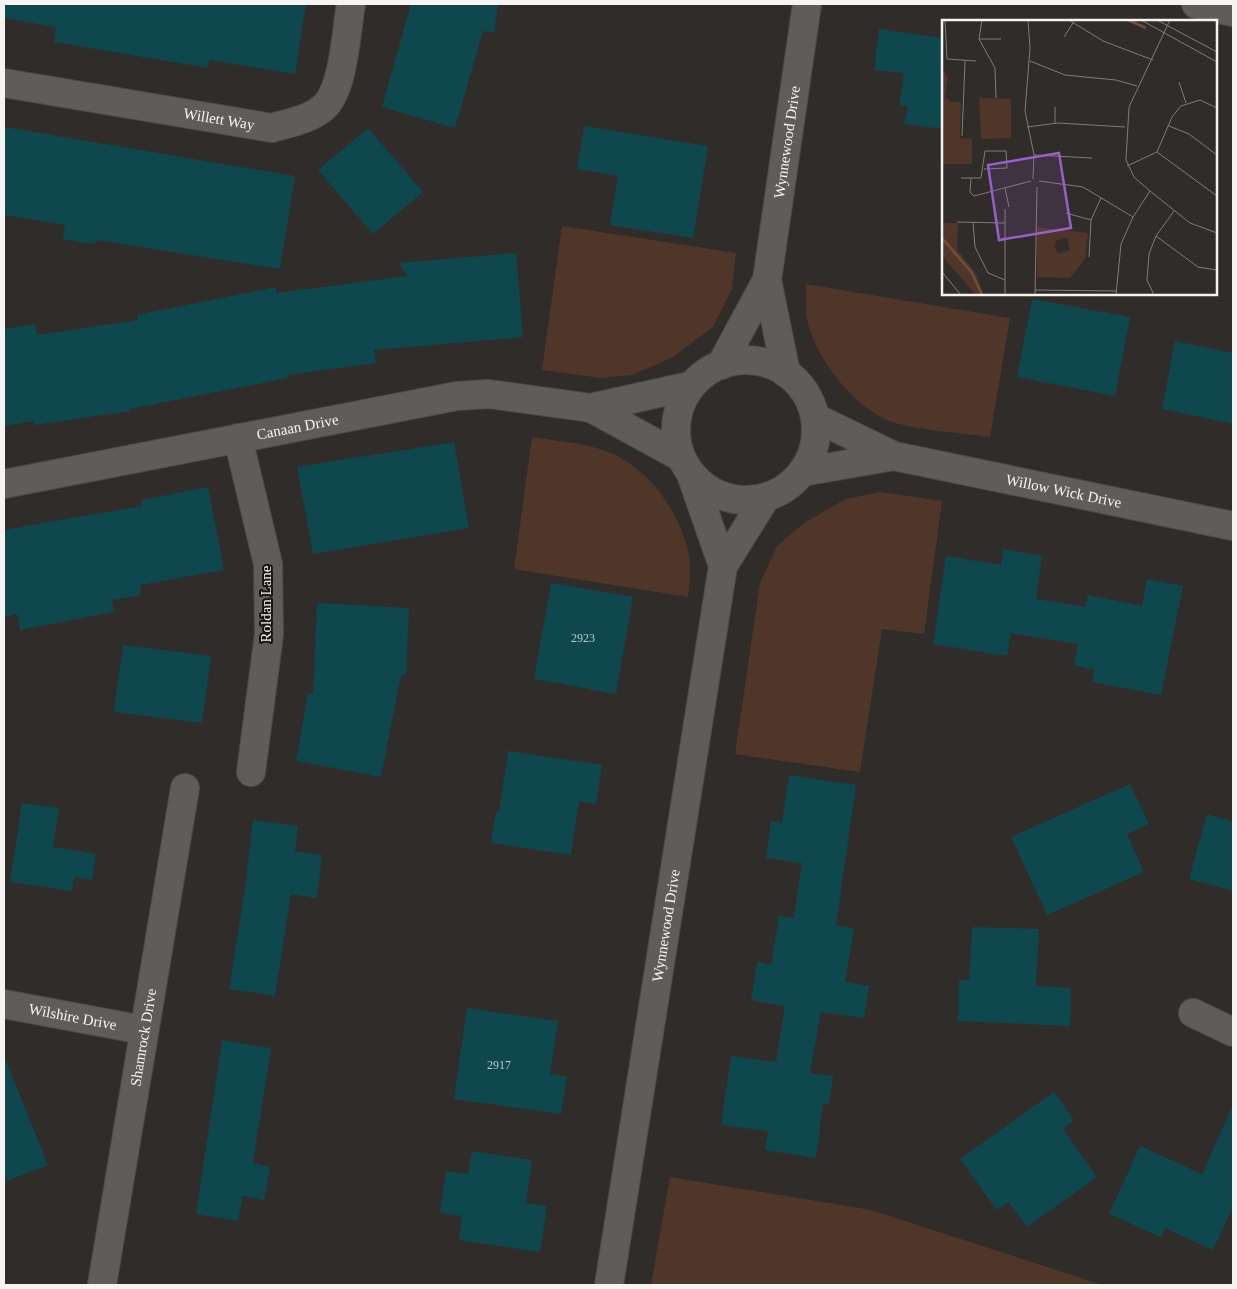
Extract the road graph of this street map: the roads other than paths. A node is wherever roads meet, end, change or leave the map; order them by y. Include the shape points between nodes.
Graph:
1 (351, 4) edge
2 (807, 4) edge
3 (1196, 4) edge
4 (1233, 12) edge
5 (4, 83) edge
6 (767, 280) junction
7 (721, 365) junction
8 (786, 373) junction
9 (690, 386) junction
10 (591, 408) junction
11 (816, 418) junction
12 (238, 438) junction
13 (894, 456) junction
14 (686, 466) junction
15 (802, 472) junction
16 (4, 484) edge
17 (766, 497) junction
18 (1233, 526) edge
19 (724, 566) junction
20 (251, 772) dead end
21 (185, 788) dead end
22 (4, 1004) edge
23 (1193, 1013) dead end
24 (143, 1030) junction
25 (1233, 1032) edge
26 (102, 1285) edge
27 (609, 1285) edge

1 - 5 street, Willett Way via 337,86 325,106 303,119 272,128
2 - 6 street, Wynnewood Drive
3 - 4 street
6 - 7 street, Wynnewood Drive
6 - 8 street, Wynnewood Drive
7 - 8 street, Wynnewood Drive via 730,361 755,360 776,366
7 - 9 street, Wynnewood Drive via 708,370
8 - 11 street, Wynnewood Drive via 809,397
9 - 10 street, Canaan Drive
9 - 14 street, Wynnewood Drive via 678,408 675,432
10 - 12 street, Canaan Drive via 489,394 456,396
10 - 14 street, Canaan Drive
11 - 13 street, Willow Wick Drive
11 - 15 street, Wynnewood Drive via 816,441 810,462
12 - 16 street, Canaan Drive
12 - 20 street, Roldan Lane via 268,573 269,634
13 - 15 street, Willow Wick Drive
13 - 18 street, Willow Wick Drive
14 - 17 street, Wynnewood Drive via 711,492 734,500
14 - 19 street, Wynnewood Drive
15 - 17 street, Wynnewood Drive via 778,493
17 - 19 street, Wynnewood Drive
19 - 27 street, Wynnewood Drive
21 - 24 street, Shamrock Drive
22 - 24 street, Wilshire Drive
23 - 25 street
24 - 26 street, Shamrock Drive

